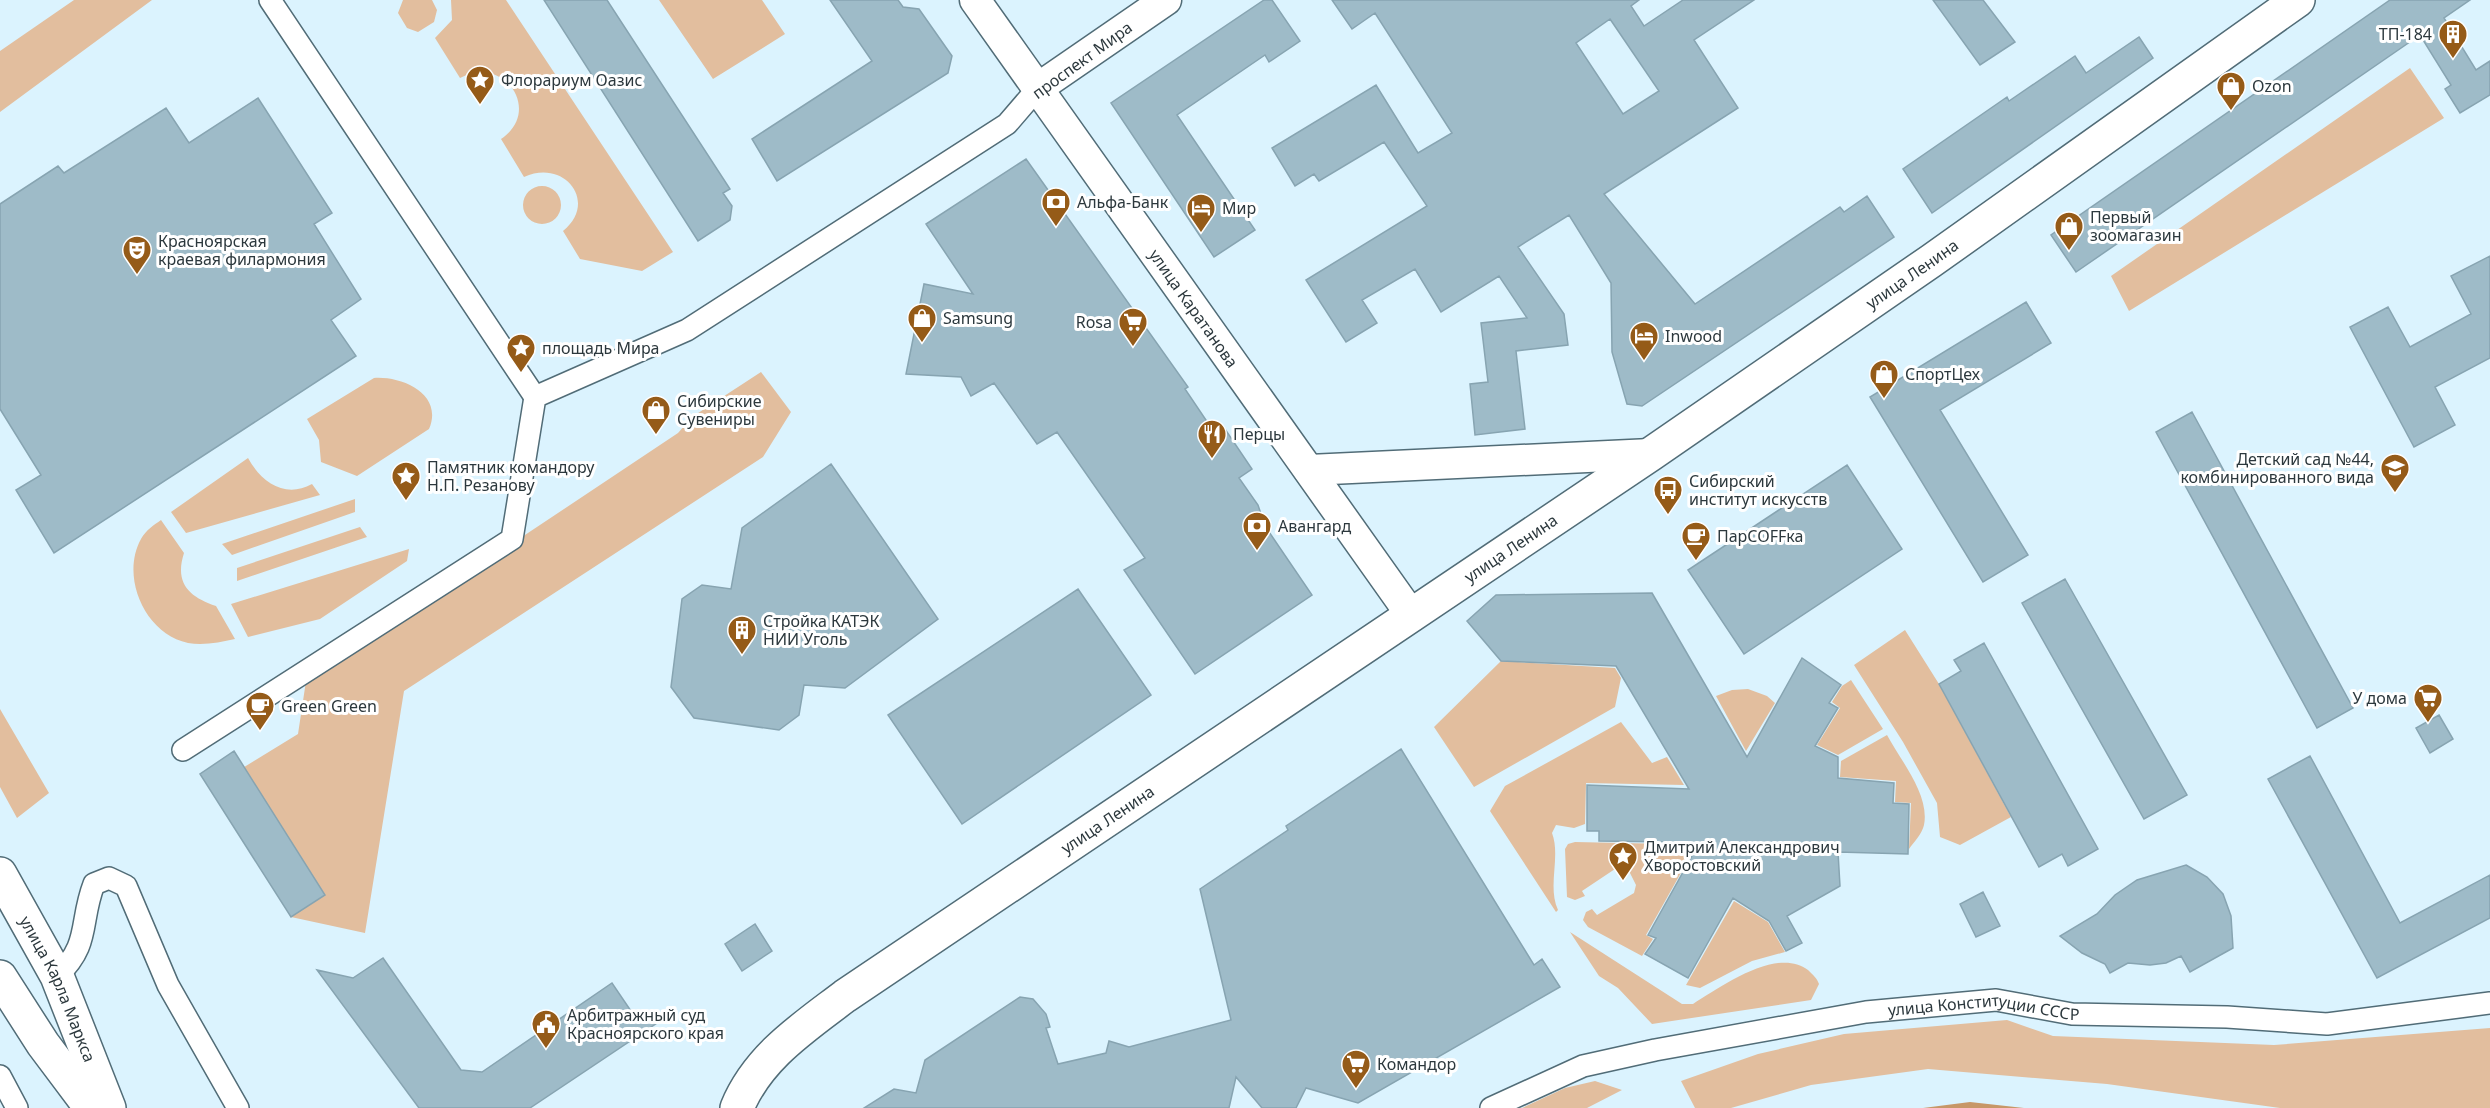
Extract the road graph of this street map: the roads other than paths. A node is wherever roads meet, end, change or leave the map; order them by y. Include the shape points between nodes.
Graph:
1 (270, 0) edge
2 (975, 0) edge
3 (1166, 0) edge
4 (2298, 0) edge
5 (1038, 88) junction
6 (535, 397) junction
7 (1651, 454) junction
8 (1309, 471) junction
9 (1412, 616) junction
10 (183, 750) dead end
11 (0, 874) edge
12 (57, 976) junction
13 (0, 977) edge
14 (2490, 1003) edge
15 (0, 1076) edge
16 (17, 1108) edge
17 (91, 1108) edge
18 (109, 1108) edge
19 (238, 1108) edge
20 (737, 1108) edge
21 (1491, 1108) edge

1 - 6 street
2 - 5 street, улица Каратанова
3 - 5 street, проспект Мира
4 - 7 main road, улица Ленина
5 - 6 street, проспект Мира via 1007,124 687,330
5 - 8 street, улица Каратанова
6 - 10 street via 512,539
7 - 8 street
7 - 9 main road, улица Ленина
8 - 9 street, улица Каратанова
9 - 20 main road, улица Ленина via 845,996 785,1041 760,1069
11 - 12 main road, улица Карла Маркса
12 - 18 main road, улица Карла Маркса
12 - 19 street via 72,962 82,941 94,884 109,878 126,886 168,985
13 - 17 main road, улица Карла Маркса
14 - 21 street, улица Конституции СССР via 2326,1024 2227,1017 2072,1014 1996,1000 1866,1012 1583,1066
15 - 16 street

